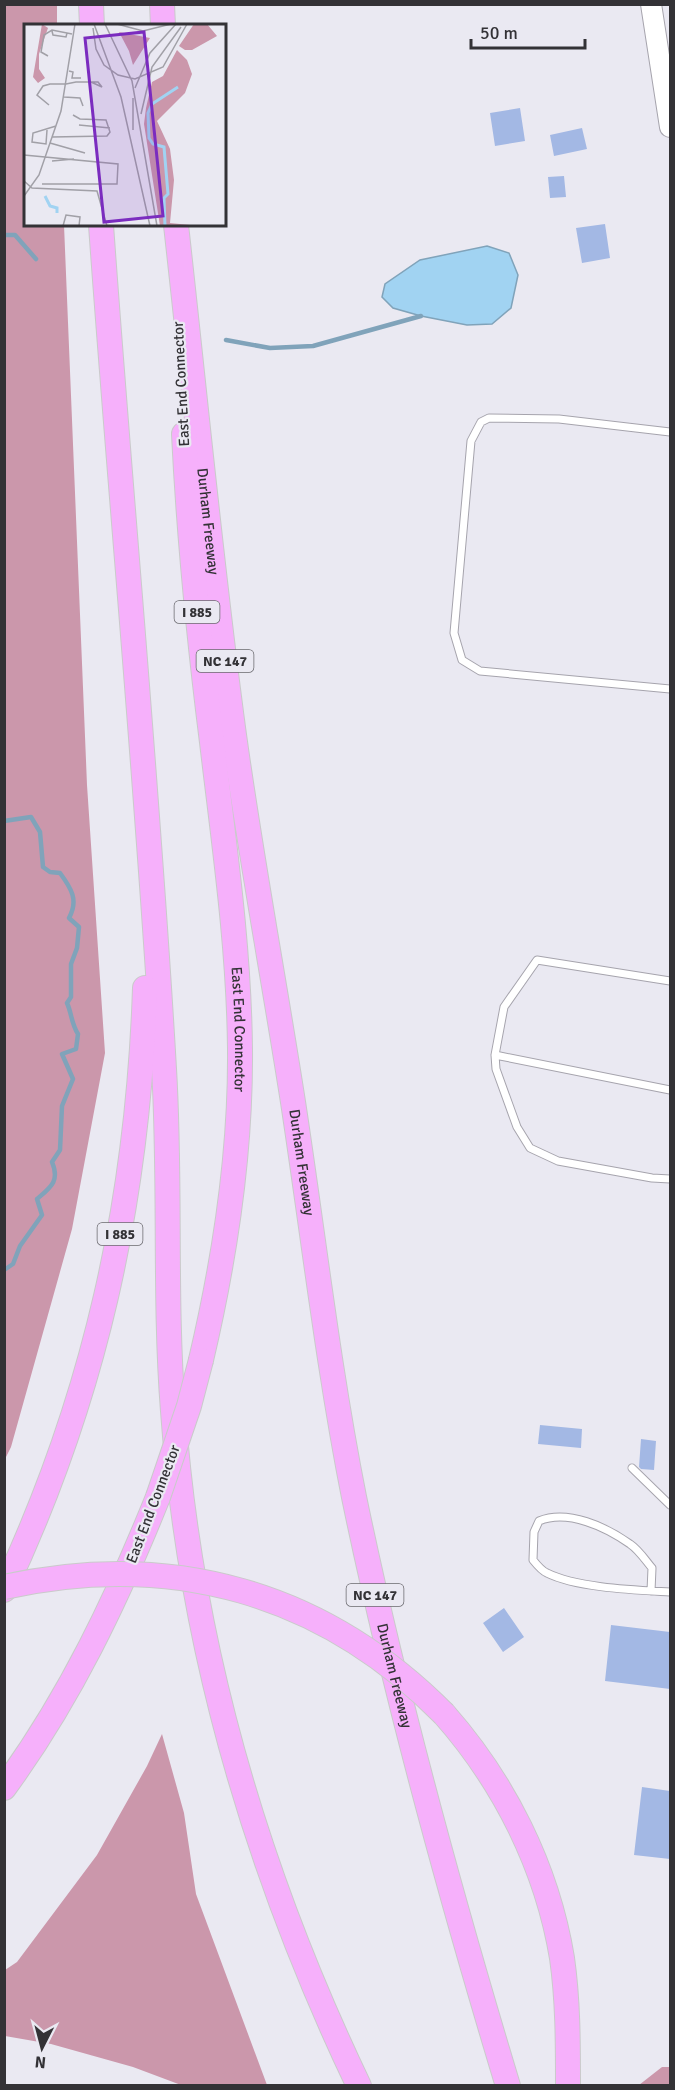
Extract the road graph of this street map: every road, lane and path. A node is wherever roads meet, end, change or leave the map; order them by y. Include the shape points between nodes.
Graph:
1 (91, 4) edge
2 (162, 4) edge
3 (651, 4) edge
4 (92, 24) edge
5 (163, 24) edge
6 (668, 102) edge
7 (670, 127) edge
8 (101, 226) edge
9 (174, 226) edge
10 (174, 226) edge
11 (670, 432) edge
12 (670, 689) edge
13 (150, 860) junction
14 (670, 981) edge
15 (495, 1056) junction
16 (670, 1090) edge
17 (670, 1179) edge
18 (632, 1468) dead end
19 (670, 1505) edge
20 (4, 1588) edge
21 (651, 1591) junction
22 (670, 1592) edge
23 (4, 1788) edge
24 (358, 2085) edge
25 (508, 2085) edge
26 (568, 2085) edge

1 - 4 highway
2 - 5 highway
3 - 6 street
6 - 7 street
8 - 13 highway, I 885
9 - 23 highway, East End Connector / I 885, bridge via 189,530 232,913 240,1050 230,1208 201,1360 158,1497 96,1638 71,1685
10 - 25 highway, Durham Freeway / NC 147 via 234,735 292,1094 334,1389 358,1515 400,1696 453,1899
11 - 12 lane via 559,419 489,418 481,422 471,441 453,633 462,660 480,671
13 - 20 highway, I 885 via 137,1115 116,1258 88,1370 58,1464
13 - 24 highway via 164,1072 169,1347 190,1554 216,1691 253,1825 301,1956
14 - 15 lane via 537,960 504,1007
15 - 16 lane
15 - 17 lane via 517,1127 530,1149 558,1161
18 - 19 lane
20 - 26 highway, bridge via 68,1576 129,1574 194,1580 285,1606 345,1635 398,1670 468,1742 521,1829 557,1933 567,2013
21 - 21 lane via 578,1583 545,1573 533,1560 534,1532 539,1521 587,1520 632,1545 652,1568
21 - 22 lane

